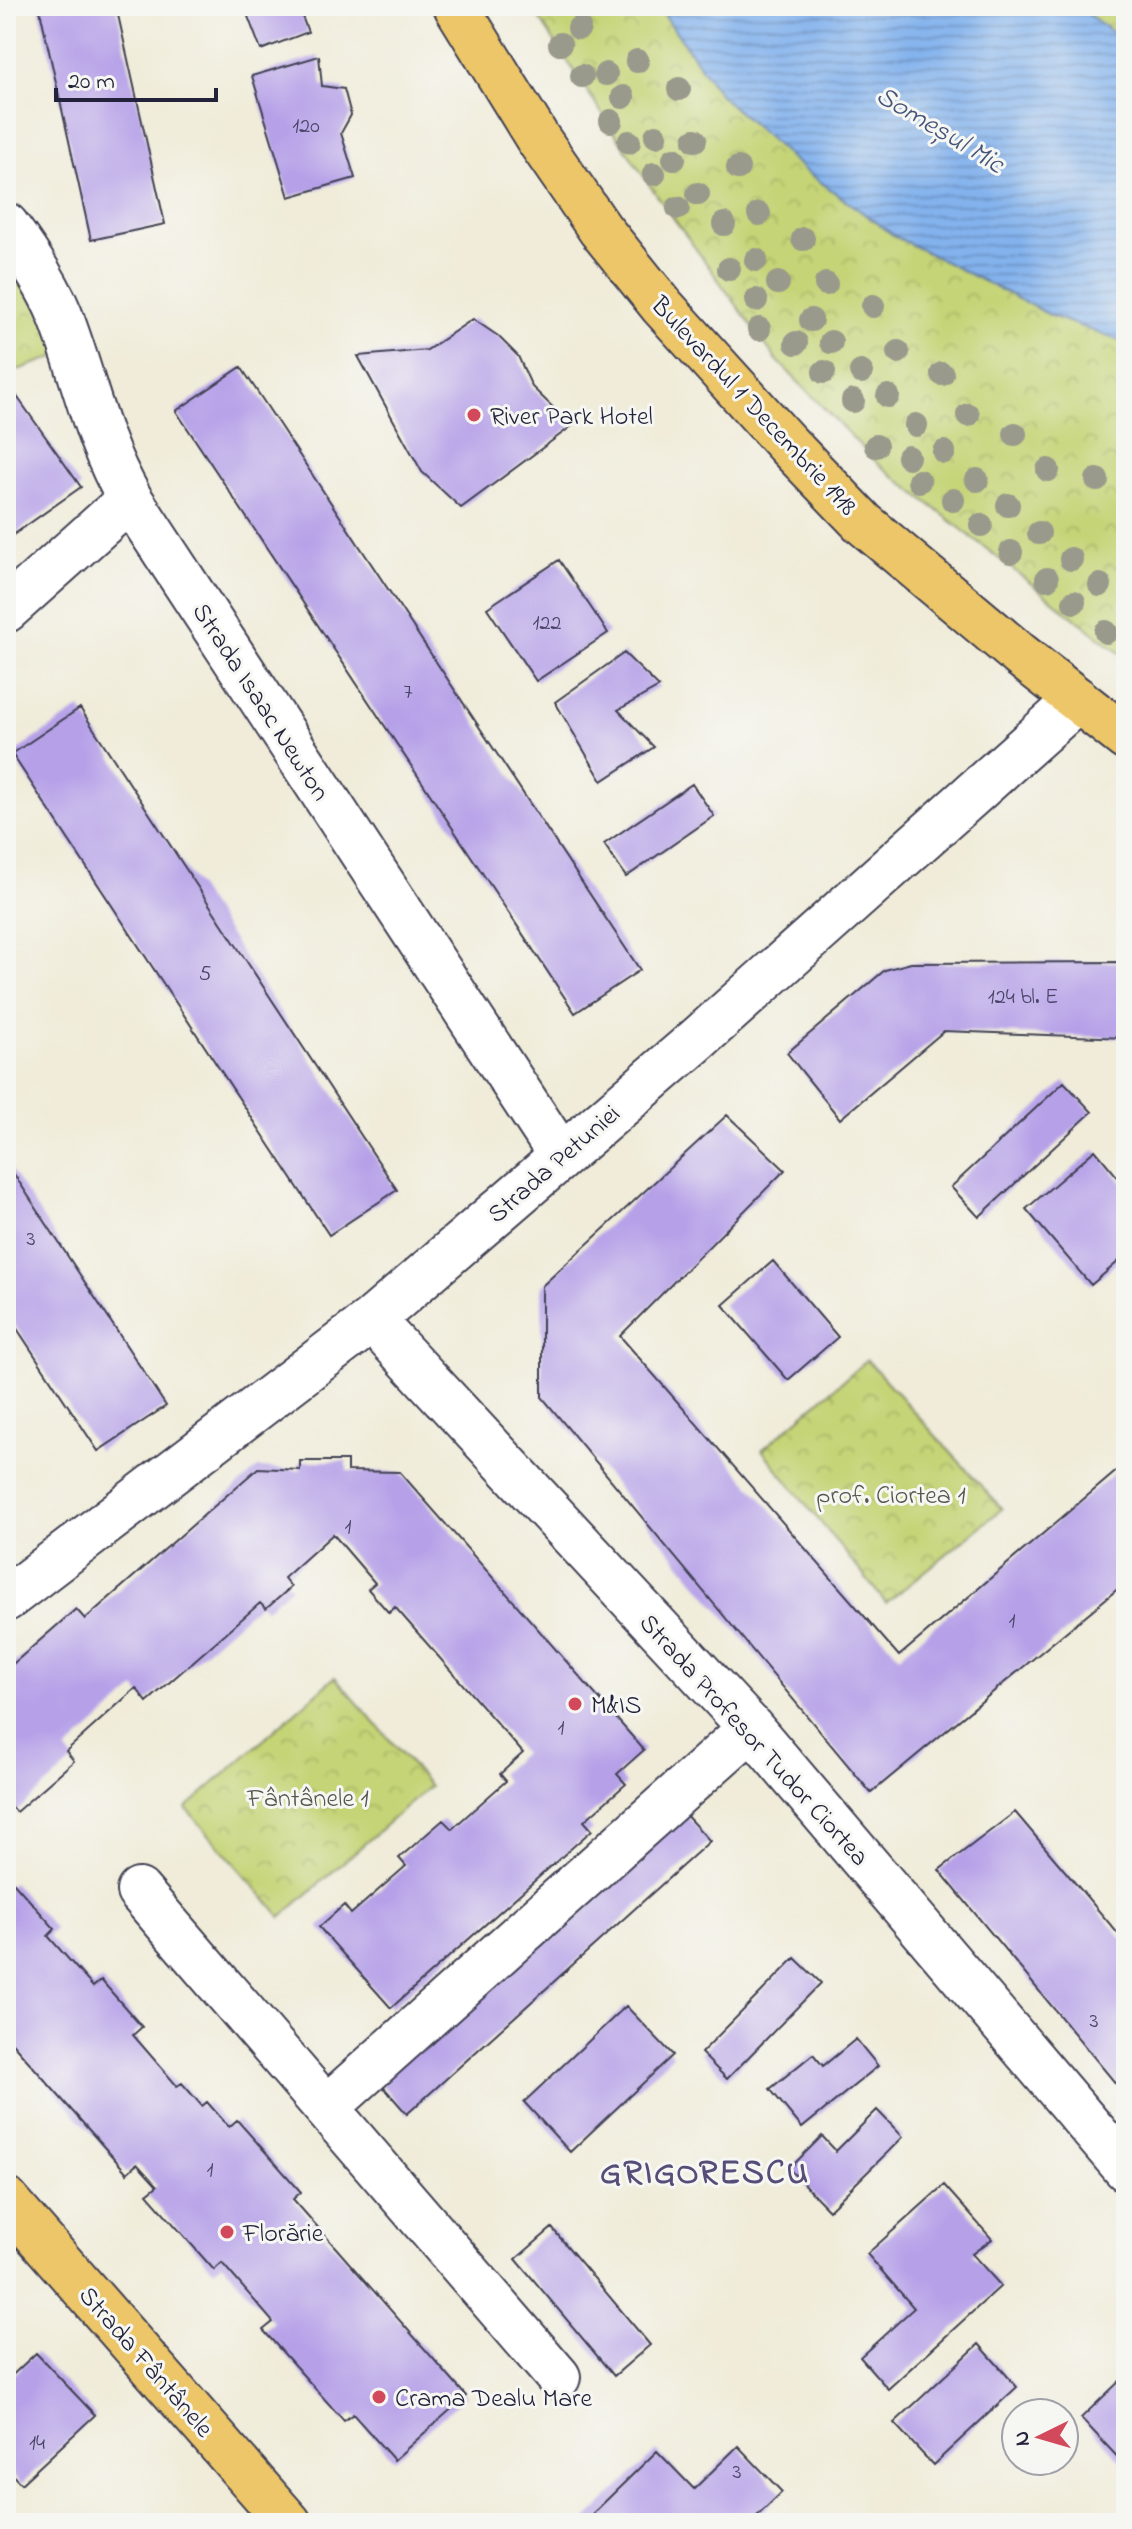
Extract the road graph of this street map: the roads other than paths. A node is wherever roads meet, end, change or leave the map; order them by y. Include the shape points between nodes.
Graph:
1 (456, 6) edge
2 (6, 225) edge
3 (130, 499) junction
4 (6, 610) edge
5 (1078, 700) junction
6 (1126, 738) edge
7 (561, 1156) junction
8 (372, 1320) junction
9 (6, 1599) edge
10 (751, 1728) junction
11 (139, 1891) dead end
12 (326, 2108) junction
13 (1126, 2169) edge
14 (6, 2200) edge
15 (558, 2377) dead end
16 (289, 2523) edge

1 - 5 main road, Bulevardul 1 Decembrie 1918 via 546,152 662,306 863,523
2 - 3 street, Strada Isaac Newton via 59,312 100,438
3 - 4 street
3 - 7 street, Strada Isaac Newton
5 - 6 main road, Bulevardul 1 Decembrie 1918
5 - 7 street, Strada Petuniei
7 - 8 street, Strada Petuniei
8 - 9 street, Strada Petuniei
8 - 10 street, Strada Profesor Tudor Ciortea
10 - 12 street
10 - 13 street, Strada Profesor Tudor Ciortea
11 - 12 street
12 - 15 street
14 - 16 main road, Strada Fântânele

